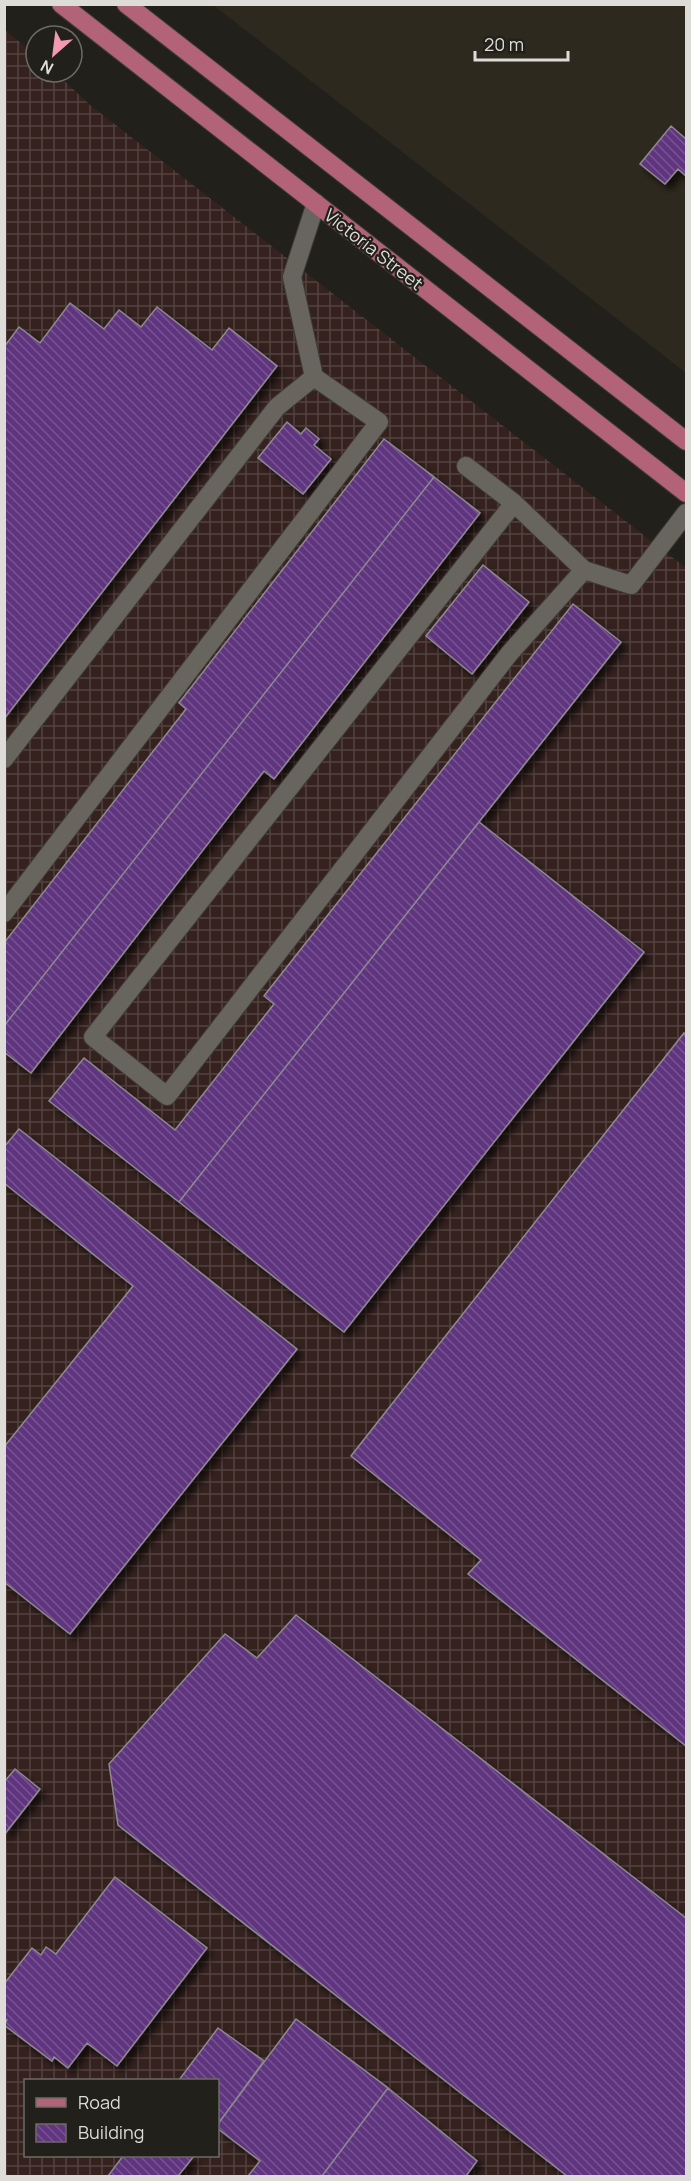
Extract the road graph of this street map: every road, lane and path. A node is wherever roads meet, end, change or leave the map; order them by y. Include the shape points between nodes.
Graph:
1 (61, 4) edge
2 (126, 4) edge
3 (316, 204) junction
4 (314, 377) junction
5 (687, 441) edge
6 (466, 466) dead end
7 (687, 493) edge
8 (513, 502) junction
9 (687, 513) edge
10 (584, 570) junction
11 (4, 759) edge
12 (4, 913) edge

1 - 3 main road, Victoria Street
2 - 5 main road
3 - 4 lane via 292,277
3 - 7 main road, Victoria Street
4 - 11 lane via 276,407
4 - 12 lane via 379,422
6 - 8 lane
8 - 10 lane
8 - 10 lane via 93,1037 167,1096 509,654
9 - 10 lane via 631,585

